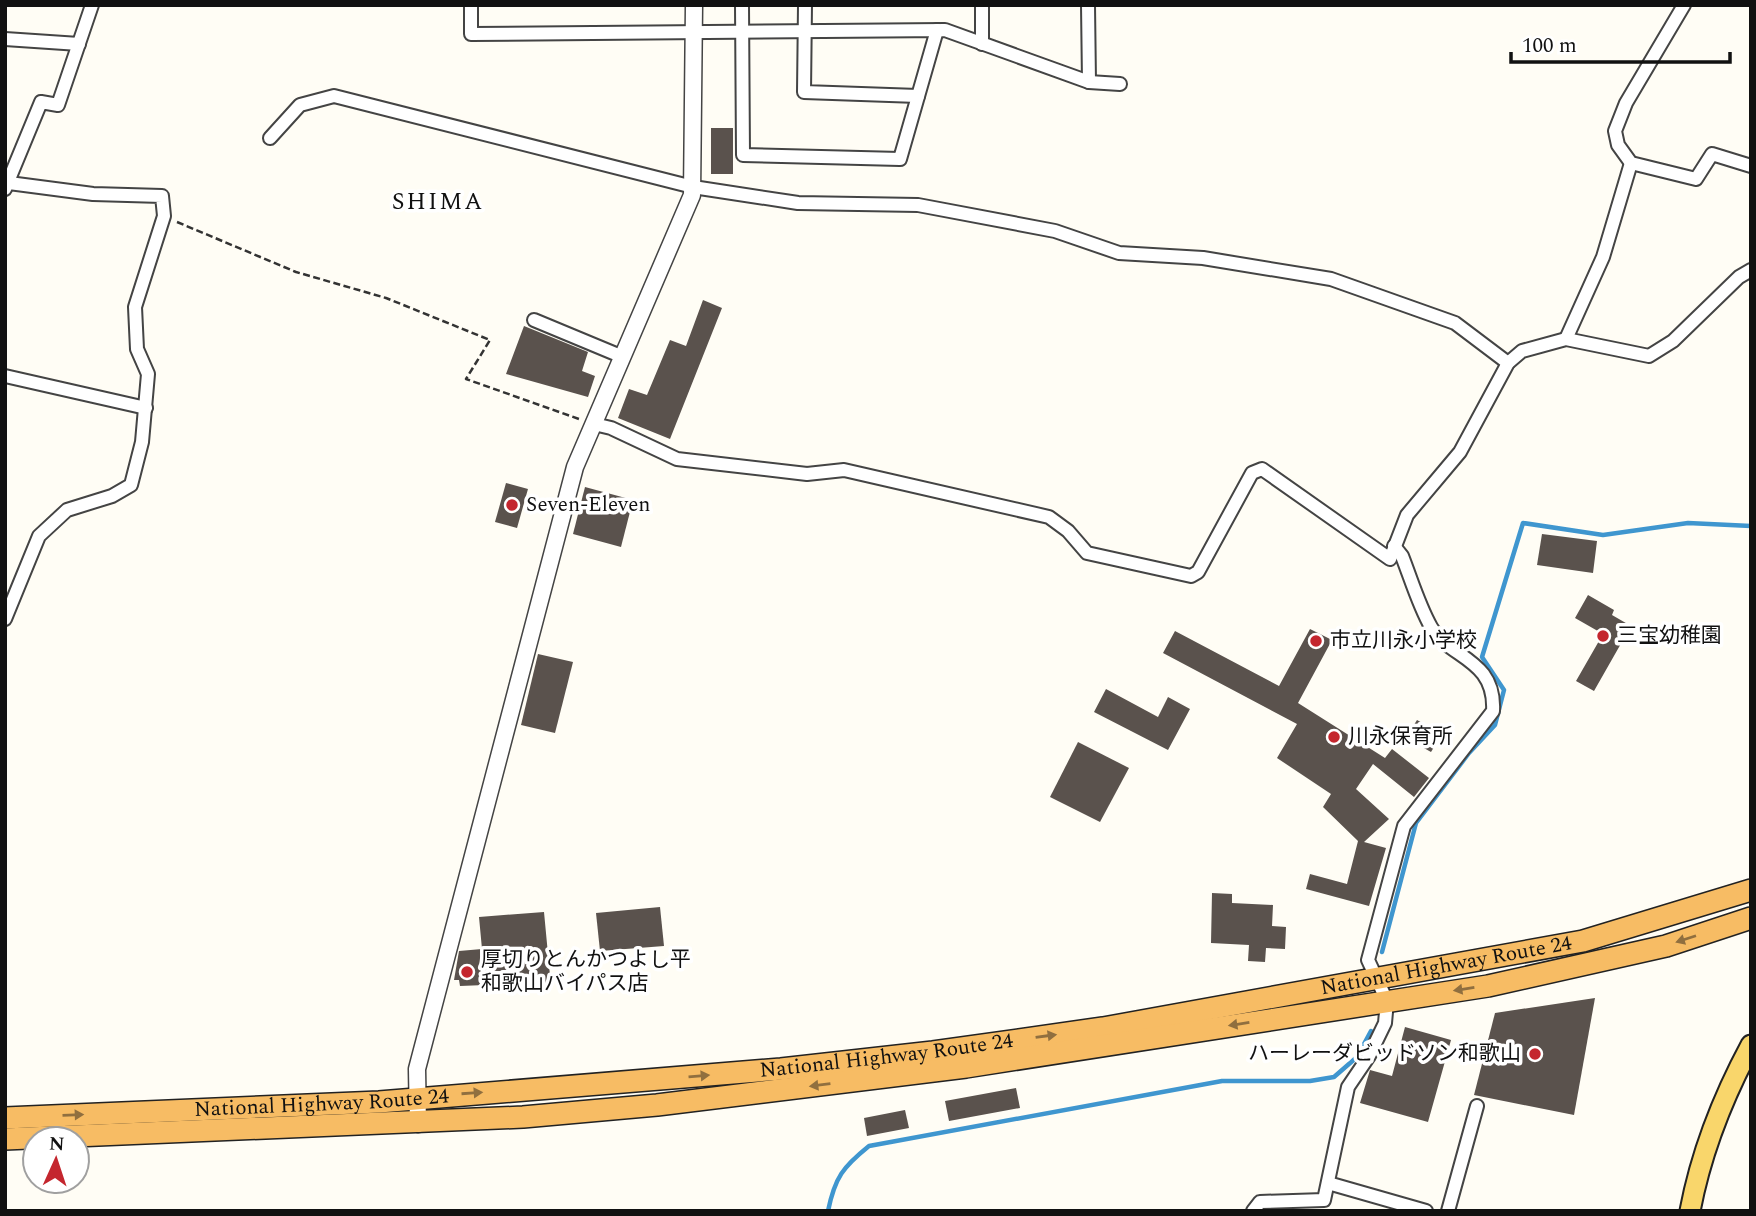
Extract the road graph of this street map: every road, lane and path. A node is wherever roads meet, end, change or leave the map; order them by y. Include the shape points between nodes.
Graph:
1 (92, 5) edge
2 (471, 5) edge
3 (694, 5) edge
4 (742, 5) edge
5 (805, 5) edge
6 (982, 5) edge
7 (1088, 5) edge
8 (1684, 5) edge
9 (694, 30) junction
10 (742, 30) junction
11 (805, 30) junction
12 (937, 30) junction
13 (5, 39) edge
14 (79, 44) junction
15 (982, 44) junction
16 (1089, 82) junction
17 (1120, 84) dead end
18 (918, 96) junction
19 (270, 138) dead end
20 (1632, 163) junction
21 (1751, 166) edge
22 (7, 186) edge
23 (693, 187) junction
24 (164, 216) junction
25 (1751, 270) edge
26 (534, 320) dead end
27 (1566, 339) junction
28 (623, 357) junction
29 (1508, 363) junction
30 (5, 376) edge
31 (146, 408) junction
32 (594, 424) junction
33 (1394, 546) junction
34 (5, 619) edge
35 (1751, 890) edge
36 (1751, 918) edge
37 (1376, 980) junction
38 (1387, 1001) junction
39 (1751, 1045) edge
40 (417, 1097) junction
41 (1477, 1106) dead end
42 (5, 1118) edge
43 (418, 1124) junction
44 (5, 1139) edge
45 (1328, 1184) junction
46 (1323, 1205) edge
47 (1253, 1211) edge
48 (1426, 1211) edge
49 (1448, 1211) edge
50 (1690, 1211) edge

1 - 14 street
2 - 9 street via 471,34
3 - 9 street
4 - 10 street
5 - 11 street
6 - 15 street
7 - 16 street
8 - 20 street via 1626,103 1615,131 1618,145
9 - 10 street
9 - 23 street
10 - 11 street
10 - 18 street via 743,155 900,159
11 - 12 street
11 - 18 street via 804,92
12 - 15 street
12 - 18 street
13 - 14 street
14 - 22 street via 58,104 41,102
15 - 16 street
16 - 17 street
19 - 23 street via 300,104 334,96
20 - 21 street via 1696,179 1712,155
20 - 27 street via 1603,257
22 - 24 street via 162,195
23 - 28 street via 686,214
23 - 29 street via 799,203 918,205 1055,231 1118,253 1203,258 1331,279 1455,323
24 - 31 street via 135,307 137,349 148,374
24 - 32 path via 284,267 386,298 490,340 466,379
25 - 27 street via 1673,341 1649,356
26 - 28 street
27 - 29 street via 1522,351
28 - 32 street
29 - 33 street via 1460,452 1407,515
30 - 31 street
31 - 34 street via 131,485 67,510 39,536
32 - 33 street via 677,459 807,474 844,470 1049,517 1087,553 1191,576 1203,563 1252,473 1262,469 1390,559
32 - 40 street via 575,467 454,923 417,1069
33 - 37 street via 1432,630 1479,667 1494,698 1493,711 1404,825 1368,960
35 - 37 highway, National Highway Route 24 via 1583,941
36 -> 38 highway, National Highway Route 24 via 1652,949 1488,986
37 - 38 street
40 -> 37 highway, National Highway Route 24 via 780,1069 933,1052 1103,1028
38 -> 43 highway, National Highway Route 24 via 966,1068 657,1105
38 - 45 street via 1385,1023 1348,1087
39 - 50 main road via 1727,1089 1696,1178
42 -> 40 highway, National Highway Route 24 via 294,1107
40 - 43 street
41 - 49 street
43 - 44 highway, National Highway Route 24
45 - 46 street
45 - 48 street
46 - 47 street via 1260,1202

